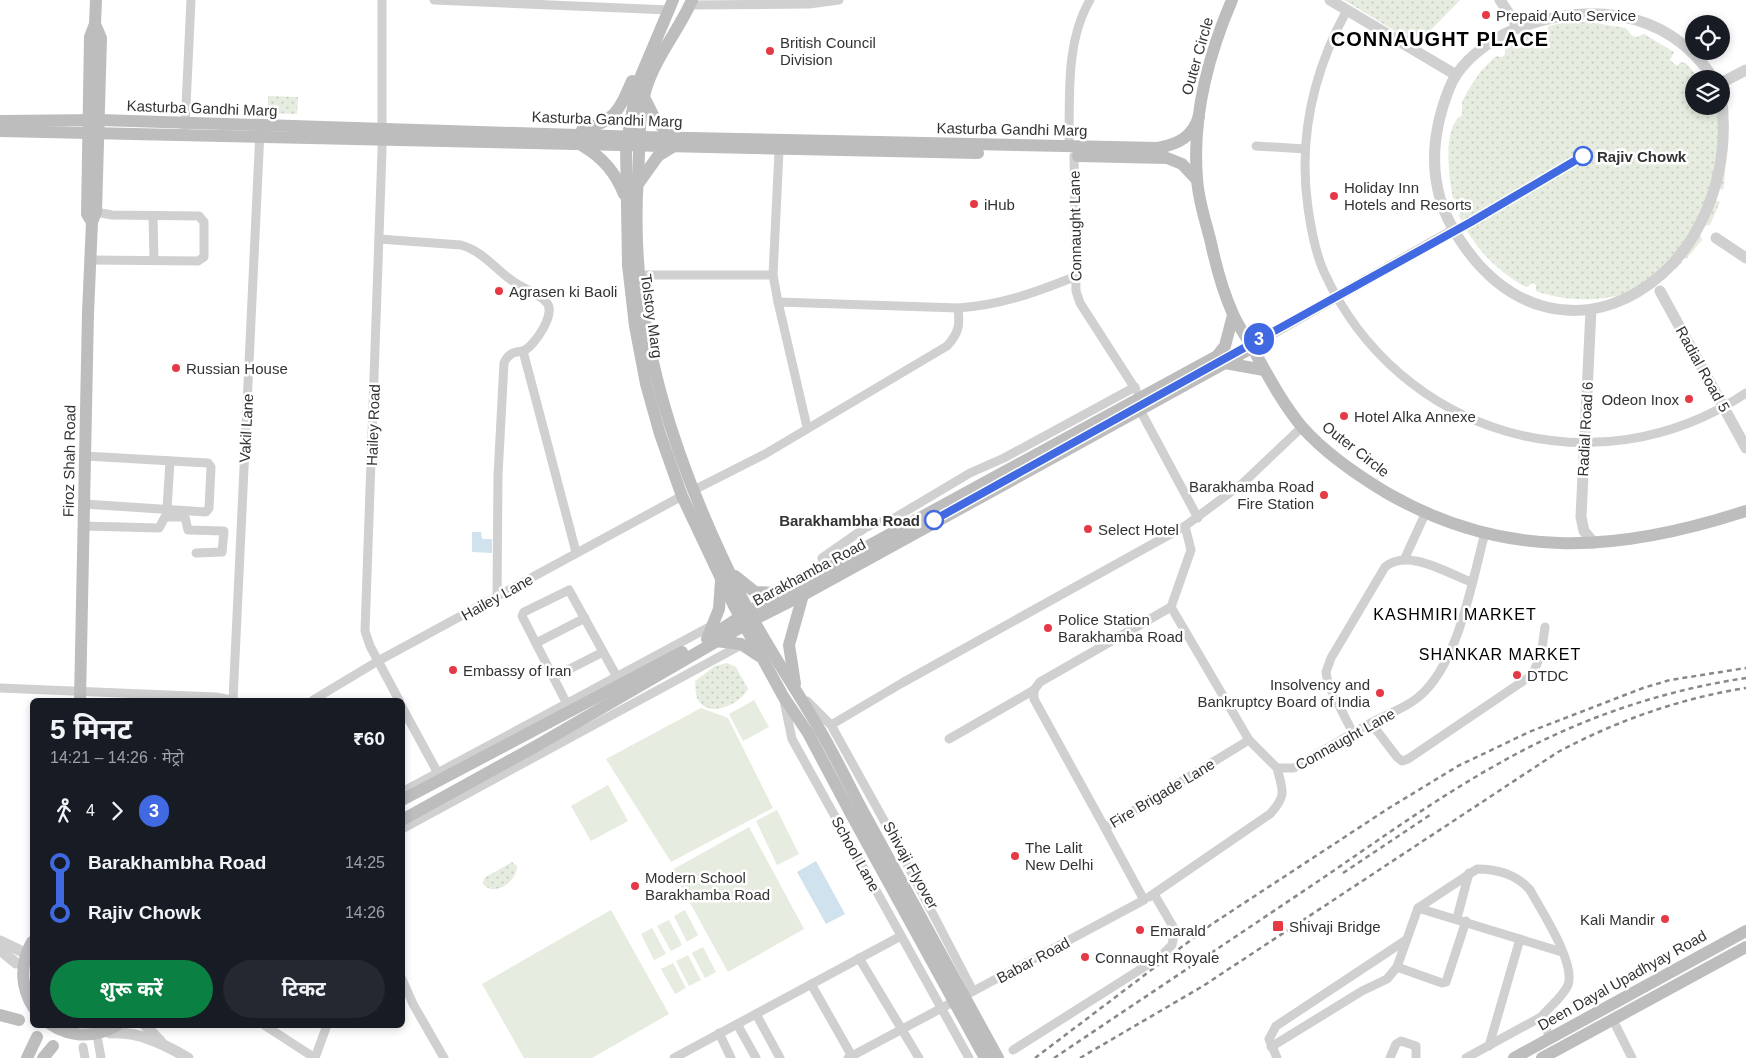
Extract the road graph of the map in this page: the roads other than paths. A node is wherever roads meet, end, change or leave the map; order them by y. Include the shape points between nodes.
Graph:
1 (96, 0) edge
2 (191, 0) edge
3 (382, 0) edge
4 (434, 0) edge
5 (839, 0) edge
6 (1090, 0) edge
7 (1232, 0) edge
8 (1330, 0) edge
9 (1500, 0) edge
10 (691, 3) edge
11 (1585, 4) edge
12 (671, 5) edge
13 (1348, 10) junction
14 (661, 26) junction
15 (1517, 26) junction
16 (1707, 70) edge
17 (1746, 70) edge
18 (1456, 75) junction
19 (1730, 78) edge
20 (644, 97) junction
21 (1729, 115) edge
22 (1199, 116) junction
23 (0, 122) edge
24 (1732, 124) dead end
25 (94, 127) junction
26 (185, 130) junction
27 (0, 131) edge
28 (260, 131) junction
29 (570, 134) junction
30 (382, 135) junction
31 (634, 142) junction
32 (672, 143) junction
33 (580, 145) junction
34 (1256, 146) dead end
35 (1304, 149) junction
36 (779, 151) junction
37 (1072, 151) junction
38 (1196, 180) junction
39 (637, 186) junction
40 (626, 198) junction
41 (153, 216) junction
42 (94, 217) junction
43 (1721, 227) dead end
44 (1454, 230) junction
45 (1716, 238) junction
46 (379, 239) junction
47 (1706, 250) dead end
48 (1746, 258) edge
49 (90, 260) junction
50 (154, 260) junction
51 (639, 275) junction
52 (773, 275) junction
53 (1074, 277) junction
54 (1673, 283) dead end
55 (1660, 291) junction
56 (1338, 296) junction
57 (778, 302) junction
58 (958, 308) junction
59 (1591, 310) junction
60 (1233, 315) junction
61 (1253, 348) junction
62 (523, 351) junction
63 (1225, 363) junction
64 (1264, 370) junction
65 (1746, 393) edge
66 (1138, 398) junction
67 (1724, 407) junction
68 (807, 427) junction
69 (1302, 427) junction
70 (1036, 440) junction
71 (1584, 444) junction
72 (1746, 448) edge
73 (1042, 452) junction
74 (85, 456) junction
75 (170, 461) junction
76 (687, 494) junction
77 (84, 504) junction
78 (166, 509) junction
79 (1746, 511) edge
80 (1426, 512) junction
81 (1198, 518) junction
82 (84, 526) junction
83 (1185, 526) junction
84 (1486, 533) junction
85 (1594, 543) junction
86 (576, 552) junction
87 (196, 553) dead end
88 (1404, 560) junction
89 (827, 570) junction
90 (725, 574) junction
91 (1472, 582) junction
92 (785, 592) junction
93 (803, 595) junction
94 (497, 597) junction
95 (1171, 607) junction
96 (585, 618) junction
97 (747, 618) junction
98 (714, 624) junction
99 (1545, 628) dead end
100 (712, 640) junction
101 (536, 643) junction
102 (741, 644) junction
103 (603, 652) junction
104 (378, 661) junction
105 (765, 661) junction
106 (617, 676) junction
107 (554, 678) junction
108 (0, 688) edge
109 (795, 689) junction
110 (1034, 690) junction
111 (80, 696) edge
112 (783, 696) junction
113 (221, 698) edge
114 (232, 698) edge
115 (316, 698) edge
116 (398, 698) edge
117 (567, 704) junction
118 (405, 712) edge
119 (1371, 723) junction
120 (831, 726) junction
121 (1353, 733) junction
122 (949, 739) dead end
123 (1249, 740) junction
124 (1277, 768) junction
125 (440, 776) junction
126 (405, 791) edge
127 (454, 797) junction
128 (405, 798) edge
129 (855, 809) junction
130 (405, 819) edge
131 (405, 827) edge
132 (1105, 828) junction
133 (1469, 873) junction
134 (1154, 894) junction
135 (1144, 900) junction
136 (1418, 908) junction
137 (1462, 920) junction
138 (1746, 931) edge
139 (901, 936) junction
140 (1520, 939) junction
141 (1407, 940) junction
142 (0, 941) edge
143 (1746, 946) edge
144 (28, 947) edge
145 (0, 950) edge
146 (1562, 952) junction
147 (859, 958) junction
148 (16, 963) junction
149 (1397, 967) junction
150 (11, 980) dead end
151 (811, 984) junction
152 (405, 986) edge
153 (973, 991) junction
154 (12, 1002) dead end
155 (941, 1008) junction
156 (756, 1014) junction
157 (0, 1015) edge
158 (1541, 1017) junction
159 (19, 1020) junction
160 (1612, 1020) junction
161 (737, 1024) junction
162 (147, 1028) edge
163 (269, 1028) edge
164 (326, 1028) edge
165 (113, 1029) edge
166 (902, 1029) junction
167 (720, 1033) junction
168 (36, 1038) junction
169 (1550, 1038) junction
170 (98, 1042) junction
171 (161, 1042) junction
172 (53, 1046) junction
173 (1489, 1046) junction
174 (1271, 1048) junction
175 (1013, 1050) dead end
176 (84, 1052) edge
177 (851, 1057) edge
178 (27, 1058) edge
179 (43, 1058) edge
180 (100, 1058) edge
181 (188, 1058) edge
182 (315, 1058) edge
183 (444, 1058) edge
184 (674, 1058) edge
185 (731, 1058) edge
186 (756, 1058) edge
187 (780, 1058) edge
188 (919, 1058) edge
189 (969, 1058) edge
190 (985, 1058) edge
191 (998, 1058) edge
192 (1276, 1058) edge
193 (1390, 1058) edge
194 (1416, 1058) edge
195 (1466, 1058) edge
196 (1514, 1058) edge
197 (1542, 1058) edge
198 (1632, 1058) edge

1 - 25 main road, Firoz Shah Road via 95,24 101,38
2 - 26 street
3 - 30 street, Hailey Road
4 - 12 street
5 - 10 street via 809,4
6 - 37 street, Connaught Lane via 1079,22 1075,40 1070,84
7 - 22 main road, Outer Circle via 1203,83
8 - 13 street
9 - 15 street
10 - 20 main road, Tolstoy Marg
11 - 15 street
11 - 16 street via 1656,25 1692,51
12 - 14 main road, Tolstoy Marg
13 - 18 street
13 - 35 street via 1318,73
14 - 29 main road via 619,110 599,126
14 - 31 main road, Tolstoy Marg via 637,85
15 - 18 street via 1490,42
17 - 19 street
18 - 44 street via 1438,119 1434,154 1437,190
20 - 31 main road, Tolstoy Marg
20 - 32 main road
21 - 24 street
22 - 37 main road, Kasturba Gandhi Marg via 1187,137 1167,146
22 - 38 main road, Outer Circle
23 - 25 main road, Kasturba Gandhi Marg
25 - 26 main road, Kasturba Gandhi Marg
25 - 27 main road, Kasturba Gandhi Marg
25 - 42 main road, Firoz Shah Road
26 - 28 main road, Kasturba Gandhi Marg
28 - 30 main road, Kasturba Gandhi Marg
28 - 114 street, Vakil Lane
29 - 30 main road, Kasturba Gandhi Marg
29 - 31 main road, Kasturba Gandhi Marg
30 - 33 main road, Kasturba Gandhi Marg
30 - 46 street, Hailey Road
31 - 32 main road, Kasturba Gandhi Marg
31 - 33 main road, Kasturba Gandhi Marg
31 - 39 main road, Tolstoy Marg
31 - 40 main road, Tolstoy Marg
32 - 36 main road, Kasturba Gandhi Marg
32 - 37 main road, Kasturba Gandhi Marg
32 - 39 main road via 658,156
33 - 40 main road via 602,159 619,181
34 - 35 street
35 - 56 street via 1310,226 1324,272
36 - 37 main road, Kasturba Gandhi Marg
36 - 52 street
37 - 38 main road, Kasturba Gandhi Marg via 1167,158 1186,168
37 - 53 street, Connaught Lane
38 - 60 main road, Outer Circle via 1212,254
39 - 51 main road, Tolstoy Marg
40 - 76 main road, Tolstoy Marg via 628,266 646,384 660,434
41 - 42 street
41 - 50 street
41 - 50 street via 199,216 204,222 202,259
42 - 49 main road, Firoz Shah Road
43 - 45 street
44 - 56 street
44 - 59 street via 1470,255 1496,280 1519,295 1567,309
45 - 47 street
45 - 48 street
46 - 62 street via 472,248 514,282 547,303 549,316 534,343
46 - 104 street, Hailey Road via 365,616 365,631
49 - 50 street
49 - 74 main road, Firoz Shah Road
51 - 52 street
51 - 76 main road, Tolstoy Marg via 658,384
52 - 57 street
53 - 58 street via 1011,301
53 - 66 street, Connaught Lane via 1080,303
54 - 55 street
55 - 59 street via 1626,305
55 - 67 street, Radial Road 5
56 - 61 street
56 - 71 street via 1382,357 1441,404 1463,416 1510,433
57 - 58 street
57 - 68 street
58 - 68 street, Hailey Lane via 960,325 956,337 947,346
59 - 71 street, Radial Road 6
60 - 61 main road, Outer Circle
60 - 66 main road, Barakhamba Road via 1220,353
61 - 63 main road, Barakhamba Road
61 - 64 main road, Outer Circle
62 - 86 street
62 - 94 street via 507,355 504,363 498,475
63 - 64 main road
63 - 66 main road, Barakhamba Road
64 - 69 main road, Outer Circle
65 - 67 street
66 - 70 street
66 - 73 main road, Barakhamba Road
66 - 81 street, Connaught Lane
66 - 93 main road, Barakhamba Road
67 - 71 street via 1653,435
67 - 72 street, Radial Road 5
68 - 76 street, Hailey Lane via 765,454
69 - 80 main road, Outer Circle via 1368,482
69 - 81 street via 1243,483
70 - 73 street
70 - 89 street via 891,520 865,528 822,558
71 - 85 street, Radial Road 6 via 1581,522 1584,532
73 - 89 main road, Barakhamba Road
74 - 75 street
74 - 77 main road, Firoz Shah Road
75 - 78 street
75 - 78 street via 210,464 209,508 206,512
76 - 86 street, Hailey Lane
76 - 90 main road, Tolstoy Marg
77 - 78 street
77 - 82 main road, Firoz Shah Road
79 - 85 main road, Outer Circle via 1678,531 1630,541
80 - 84 main road, Outer Circle
80 - 88 street
81 - 83 street
82 - 87 street via 159,528 165,517 185,518 188,530 224,531 222,552
82 - 111 main road, Firoz Shah Road
83 - 95 street via 1191,550
83 - 120 street via 910,678
84 - 85 main road, Outer Circle via 1549,543
84 - 91 street, Connaught Lane
86 - 94 street, Hailey Lane
88 - 91 street via 1412,559
88 - 121 street via 1394,560 1385,567 1326,672 1328,684
89 - 92 main road, Barakhamba Road
90 - 92 main road via 755,592
90 - 97 main road, Tolstoy Marg
90 - 98 main road
91 - 119 street, Connaught Lane via 1453,649 1440,673 1424,692 1408,704
92 - 97 main road, Barakhamba Road
93 - 97 main road, Barakhamba Road
93 - 109 main road via 789,645
94 - 104 street, Hailey Lane
95 - 110 street via 1040,682
95 - 123 street, Connaught Lane
96 - 101 street
96 - 101 street via 569,590 559,594 522,614
96 - 103 street
97 - 100 main road, Barakhamba Road
97 - 105 main road, Shivaji Flyover
97 - 109 main road, Shivaji Flyover
98 - 100 main road
98 - 106 street
99 - 119 street via 1542,655 1532,675 1408,759 1402,761 1396,757
100 - 102 main road
100 - 125 main road, Barakhamba Road
100 - 127 main road, Barakhamba Road
101 - 107 street
102 - 105 main road
102 - 127 street
103 - 106 street
103 - 107 street
104 - 115 street, Hailey Lane
104 - 116 street, Hailey Road
105 - 112 main road, Shivaji Flyover
106 - 117 street
107 - 117 street
108 - 111 street
109 - 120 street
109 - 129 main road, Shivaji Flyover via 818,727
110 - 122 street
110 - 132 street, Fire Brigade Lane via 1034,699
111 - 113 street
112 - 129 main road, Shivaji Flyover
112 - 139 street, School Lane via 792,738
117 - 125 street
118 - 125 street
119 - 121 street, Connaught Lane
120 - 153 street
121 - 124 street, Connaught Lane via 1294,768
123 - 124 street, Connaught Lane
123 - 132 street, Fire Brigade Lane
124 - 134 street, Babar Road via 1284,792 1280,803 1270,814
125 - 126 street
125 - 128 main road, Barakhamba Road
127 - 130 main road, Barakhamba Road
127 - 131 street
129 - 190 main road, Shivaji Flyover, bridge
129 - 191 main road, Shivaji Flyover, bridge
132 - 135 street
133 - 136 street
133 - 137 street
133 - 146 street via 1488,869 1524,882
134 - 135 street, Babar Road
134 - 175 street via 1175,930 1172,946 1160,957
135 - 153 street, Babar Road
136 - 137 street
136 - 141 street
137 - 140 street
137 - 149 street via 1446,982
138 - 169 main road, Deen Dayal Upadhyay Road
139 - 147 street
139 - 155 street, School Lane
140 - 146 street
140 - 173 street
141 - 149 street
141 - 174 street via 1276,1026 1269,1039
142 - 144 street
143 - 160 main road, Deen Dayal Upadhyay Road
144 - 148 main road
145 - 148 street
146 - 158 street via 1569,967 1568,986
147 - 151 street
147 - 166 street
148 - 150 main road
149 - 174 street via 1387,979
151 - 156 street
151 - 177 street
152 - 183 street
153 - 155 street, Babar Road
154 - 159 main road
155 - 166 street, Babar Road
155 - 189 street, School Lane
156 - 161 street
156 - 187 street
157 - 159 main road
158 - 169 street
158 - 173 street
159 - 168 main road
160 - 197 main road, Deen Dayal Upadhyay Road
160 - 198 street
161 - 167 street
161 - 186 street
162 - 171 street
163 - 182 street
164 - 182 street
165 - 170 main road
165 - 171 street
166 - 177 street, Babar Road
166 - 188 street
167 - 184 street
167 - 185 street
168 - 172 main road
168 - 178 main road
169 - 196 main road, Deen Dayal Upadhyay Road
170 - 176 main road
170 - 180 street
171 - 181 street
172 - 176 main road
172 - 179 main road
173 - 195 street
174 - 192 street
193 - 194 street via 1396,1044 1401,1041 1416,1046

